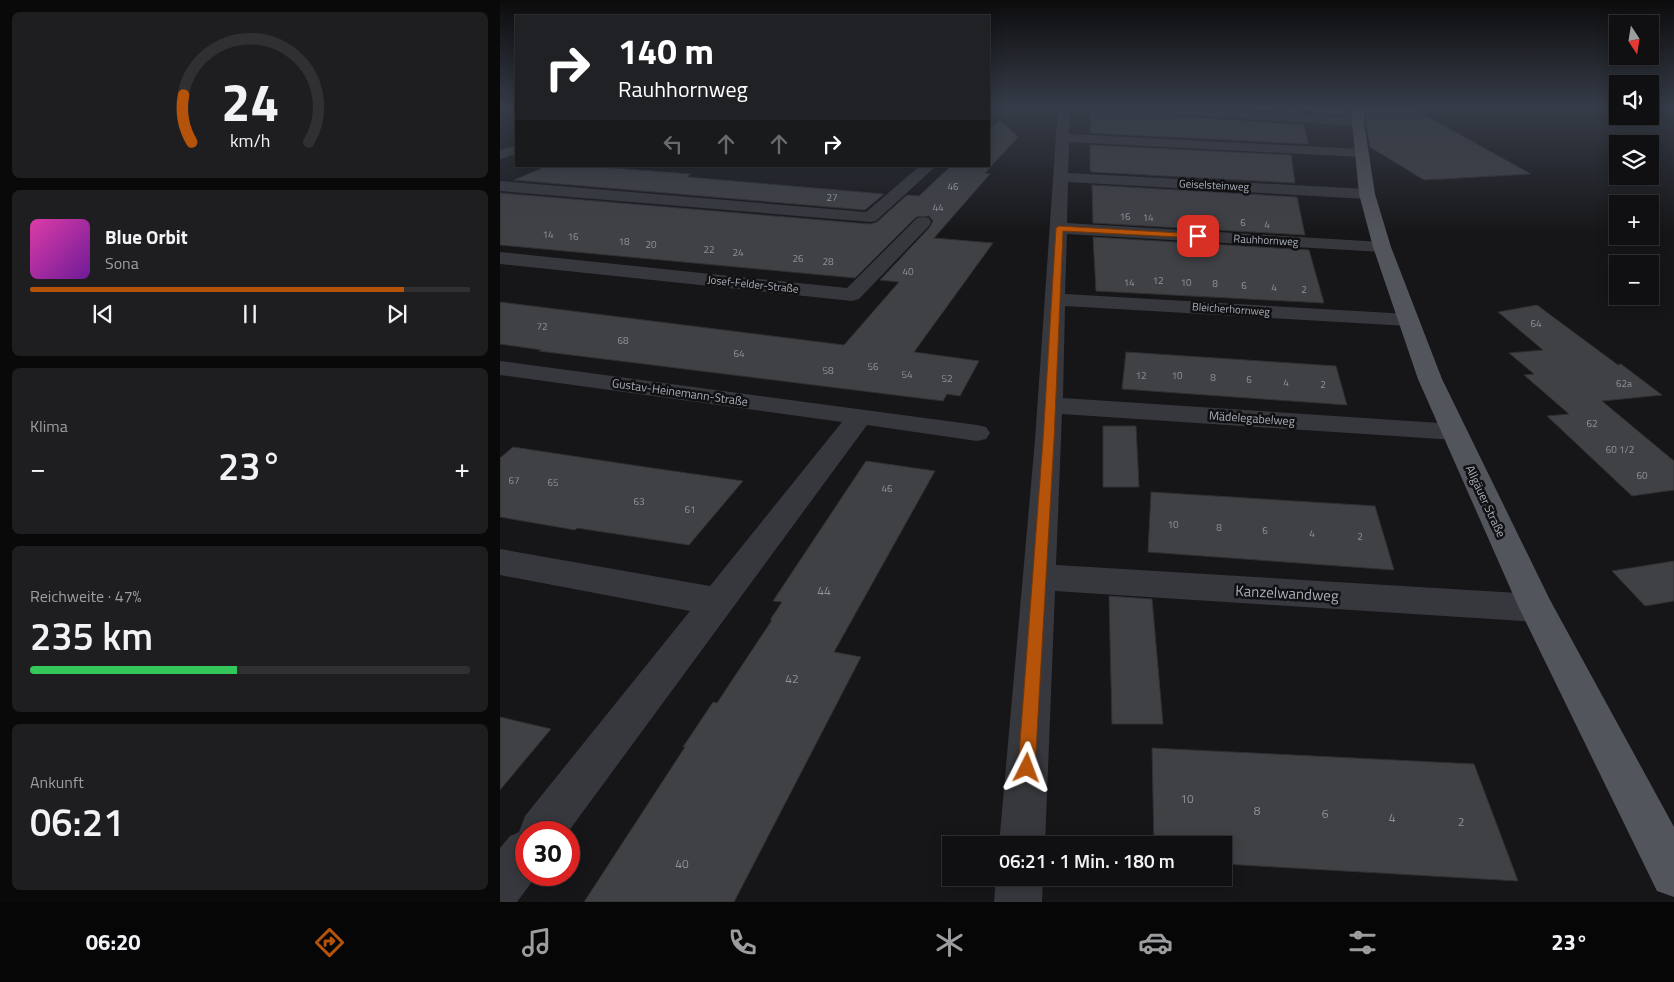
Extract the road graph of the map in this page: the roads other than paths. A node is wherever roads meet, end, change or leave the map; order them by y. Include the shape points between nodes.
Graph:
1 (515, 149) edge
2 (1062, 149) edge
3 (1284, 149) edge
4 (1362, 149) edge
5 (1362, 153) junction
6 (500, 155) edge
7 (928, 167) edge
8 (1061, 177) junction
9 (500, 186) edge
10 (1367, 194) junction
11 (870, 218) junction
12 (1059, 228) junction
13 (1382, 246) junction
14 (500, 258) edge
15 (1054, 299) junction
16 (1408, 320) junction
17 (500, 368) edge
18 (1049, 405) junction
19 (860, 416) junction
20 (1455, 432) junction
21 (977, 433) dead end
22 (500, 562) edge
23 (1039, 577) junction
24 (719, 602) junction
25 (1536, 608) junction
26 (550, 821) edge
27 (1023, 836) edge
28 (515, 866) edge
29 (1674, 874) edge
30 (500, 886) edge
31 (1019, 886) edge
32 (1018, 902) edge

1 - 6 street
2 - 8 street
3 - 5 street
4 - 5 main road, Allgäuer Straße
5 - 10 main road, Allgäuer Straße
7 - 11 street
8 - 10 street, Geiselsteinweg
8 - 12 street
9 - 11 street, Josef-Felder-Straße
10 - 13 main road, Allgäuer Straße
11 - 14 street, Josef-Felder-Straße via 923,222 852,295
12 - 13 street, Rauhhornweg
12 - 15 street
13 - 16 main road, Allgäuer Straße
15 - 16 street, Bleicherhornweg
15 - 18 street
16 - 20 main road, Allgäuer Straße via 1430,379
17 - 19 street, Gustav-Heinemann-Straße
18 - 20 street, Mädelegabelweg
18 - 23 street
19 - 21 street, Gustav-Heinemann-Straße
19 - 24 street
20 - 25 main road, Allgäuer Straße
22 - 24 street
23 - 25 street, Kanzelwandweg
23 - 27 street
24 - 26 street
25 - 29 main road, Allgäuer Straße
28 - 30 street
31 - 32 street

